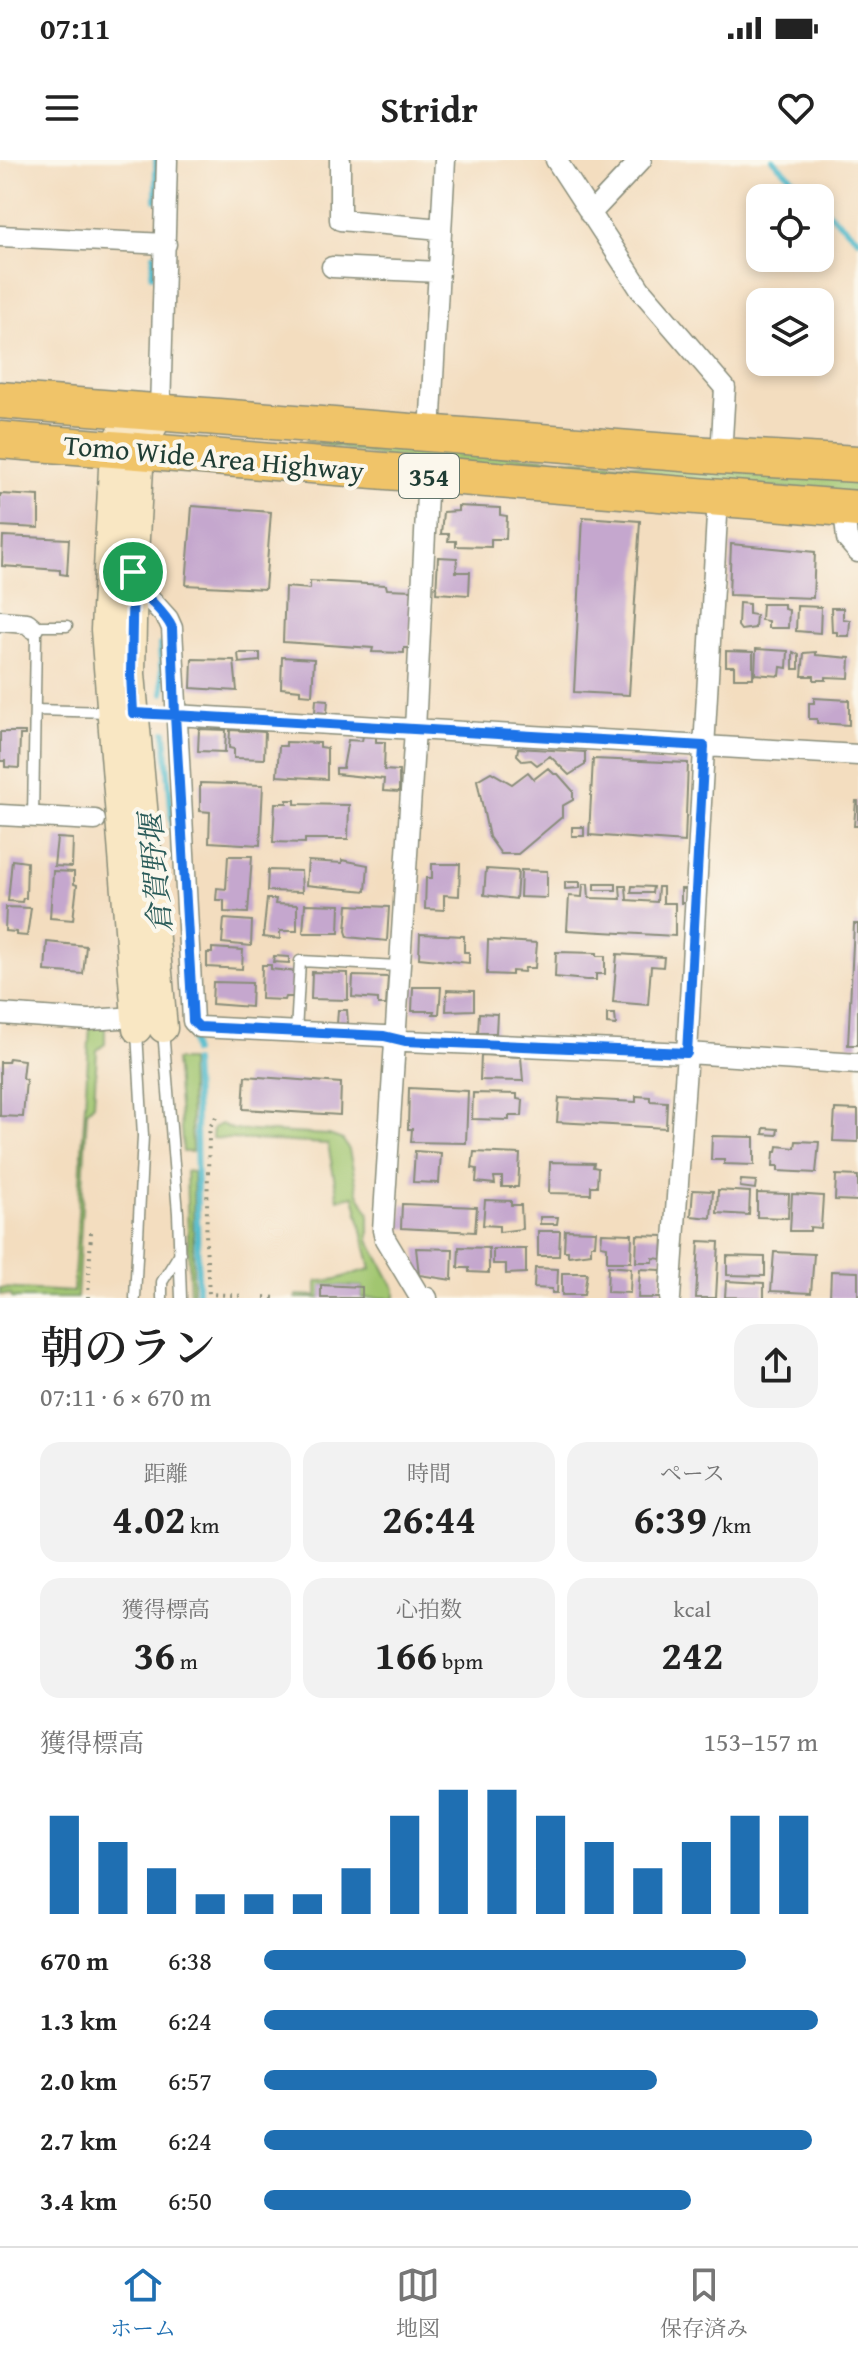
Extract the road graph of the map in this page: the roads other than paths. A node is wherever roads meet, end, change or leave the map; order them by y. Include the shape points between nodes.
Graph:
1 (167, 160) edge
2 (340, 160) edge
3 (445, 160) edge
4 (556, 160) edge
5 (641, 160) edge
6 (590, 214) junction
7 (441, 229) junction
8 (0, 236) edge
9 (166, 244) junction
10 (332, 267) dead end
11 (439, 272) junction
12 (0, 400) edge
13 (147, 412) junction
14 (430, 433) junction
15 (0, 440) edge
16 (127, 449) junction
17 (721, 456) junction
18 (858, 464) edge
19 (428, 475) junction
20 (716, 496) junction
21 (851, 508) edge
22 (858, 552) edge
23 (133, 572) junction
24 (0, 621) edge
25 (67, 626) dead end
26 (33, 628) junction
27 (35, 710) junction
28 (122, 713) junction
29 (175, 715) junction
30 (415, 729) junction
31 (704, 746) junction
32 (858, 755) edge
33 (0, 815) edge
34 (33, 817) junction
35 (95, 820) dead end
36 (399, 966) junction
37 (0, 1014) edge
38 (145, 1024) junction
39 (296, 1032) junction
40 (394, 1038) junction
41 (687, 1053) junction
42 (858, 1064) edge
43 (180, 1253) junction
44 (135, 1298) edge
45 (162, 1298) edge
46 (181, 1298) edge
47 (427, 1298) edge
48 (670, 1298) edge

1 - 9 street
2 - 7 street via 340,220
3 - 7 street
4 - 6 street
5 - 6 street
6 - 17 street via 640,289 725,388
7 - 11 street
8 - 9 street
9 - 13 street
10 - 11 street
11 - 14 street
12 - 13 highway, Tomo Wide Area Highway / 354
13 - 14 highway, Tomo Wide Area Highway / 354
13 - 16 street
14 - 17 highway, Tomo Wide Area Highway / 354
15 - 16 highway, Tomo Wide Area Highway / 354
16 - 19 highway, Tomo Wide Area Highway / 354
16 - 23 street
16 - 28 street via 105,630
17 - 18 highway, Tomo Wide Area Highway / 354
19 - 20 highway, Tomo Wide Area Highway / 354
19 - 30 street
20 - 21 highway, Tomo Wide Area Highway / 354
20 - 31 street
21 - 22 street via 847,539
23 - 28 street via 131,674
23 - 29 street via 134,581 172,628
24 - 26 street
25 - 26 lane
26 - 27 lane
27 - 28 lane
27 - 34 lane
28 - 29 lane
28 - 38 street
29 - 30 street
29 - 39 street via 193,1021 199,1027
30 - 31 street
30 - 36 street
31 - 32 street
31 - 41 street
33 - 34 street
34 - 35 street
36 - 39 lane via 300,961
36 - 40 street
37 - 38 street
38 - 43 lane
38 - 44 lane
39 - 40 street
40 - 41 street
40 - 47 street via 383,1230 418,1294
41 - 42 street
41 - 48 street
43 - 45 lane via 162,1282
43 - 46 lane

